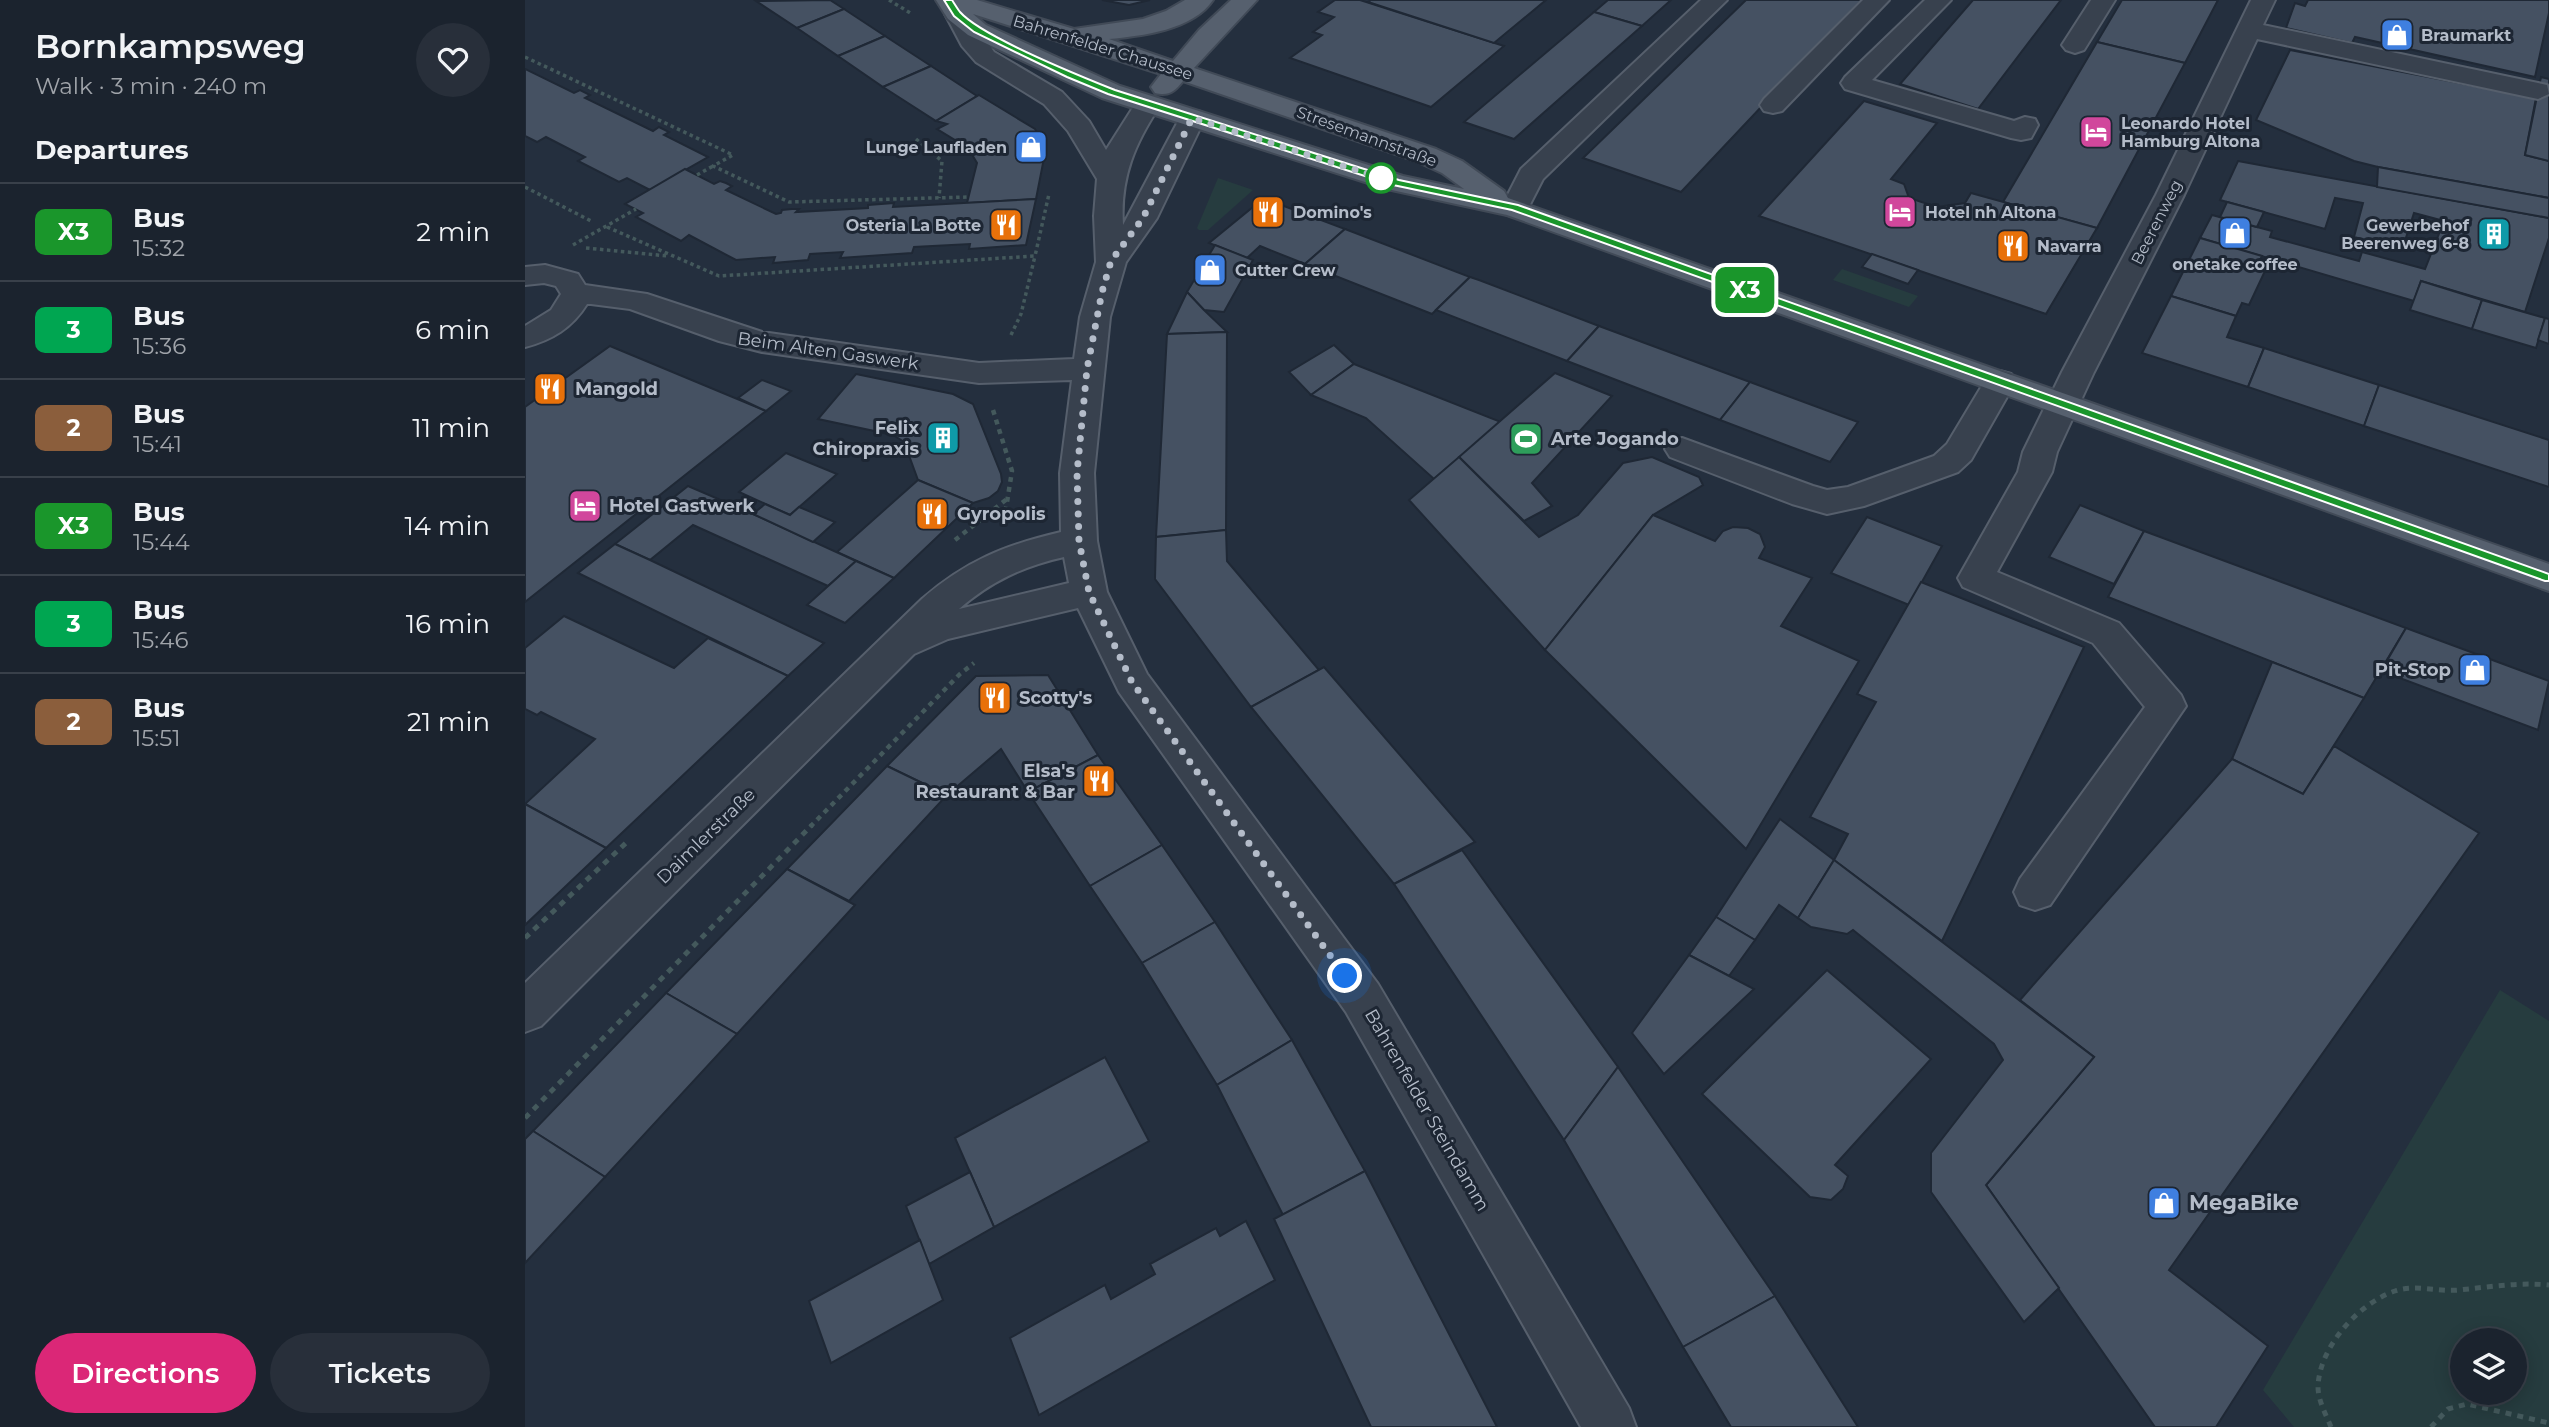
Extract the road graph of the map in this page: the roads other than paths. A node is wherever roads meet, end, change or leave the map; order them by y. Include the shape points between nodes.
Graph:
1 (1201, 0) edge
2 (1247, 0) edge
3 (1715, 0) edge
4 (1877, 0) edge
5 (1939, 0) edge
6 (2103, 0) edge
7 (2263, 0) edge
8 (953, 5) edge
9 (2250, 30) junction
10 (1070, 35) junction
11 (2075, 45) dead end
12 (1221, 64) junction
13 (1178, 70) junction
14 (2538, 91) dead end
15 (1148, 104) junction
16 (1773, 105) dead end
17 (1192, 118) junction
18 (2025, 124) dead end
19 (1109, 177) junction
20 (1515, 208) junction
21 (1111, 261) junction
22 (525, 276) edge
23 (576, 294) junction
24 (525, 337) edge
25 (1087, 369) junction
26 (2000, 381) junction
27 (2063, 404) junction
28 (1682, 449) dead end
29 (1079, 541) junction
30 (2549, 578) edge
31 (1089, 592) junction
32 (887, 659) junction
33 (2035, 892) dead end
34 (525, 1012) edge
35 (1610, 1427) edge

1 - 10 main road via 1172,18 1123,31
2 - 12 main road
2 - 13 main road
3 - 20 street via 1531,175
4 - 16 street
5 - 18 street via 1854,83 2021,132
6 - 11 street
7 - 9 street, Beerenweg
8 - 10 main road, Bahrenfelder Chaussee
8 - 15 main road, Bahrenfelder Chaussee via 977,30 1070,75
8 - 19 street via 985,57 1053,98 1079,127
9 - 14 street
9 - 27 street, Beerenweg
10 - 13 main road, Bahrenfelder Chaussee
12 - 13 main road, Bahrenfelder Chaussee
12 - 17 main road
12 - 20 main road, Stresemannstraße via 1452,167
13 - 15 main road
15 - 17 main road, Bahrenfelder Chaussee
15 - 19 street, Bahrenfelder Steindamm via 1127,132
17 - 20 main road, Stresemannstraße via 1397,183
17 - 21 street, Bahrenfelder Steindamm via 1143,218
19 - 21 street, Bahrenfelder Steindamm
20 - 26 main road, Stresemannstraße
21 - 25 street, Bahrenfelder Steindamm
22 - 23 street via 545,274 567,280
23 - 24 street via 569,311 549,327
23 - 25 street, Beim Alten Gaswerk via 638,302 731,337 762,342 979,373
25 - 29 street, Bahrenfelder Steindamm via 1077,473
26 - 27 main road, Stresemannstraße
26 - 28 street via 1959,452 1946,464 1852,498 1827,502 1804,496
27 - 30 main road, Stresemannstraße
27 - 33 street, Beerenweg via 2035,472 1976,578 2106,633 2167,706
29 - 31 street, Bahrenfelder Steindamm
29 - 32 street, Daimlerstraße via 992,567 930,613
31 - 32 street, Daimlerstraße via 939,627
31 - 35 street, Bahrenfelder Steindamm via 1132,682 1362,998
32 - 34 street, Daimlerstraße

